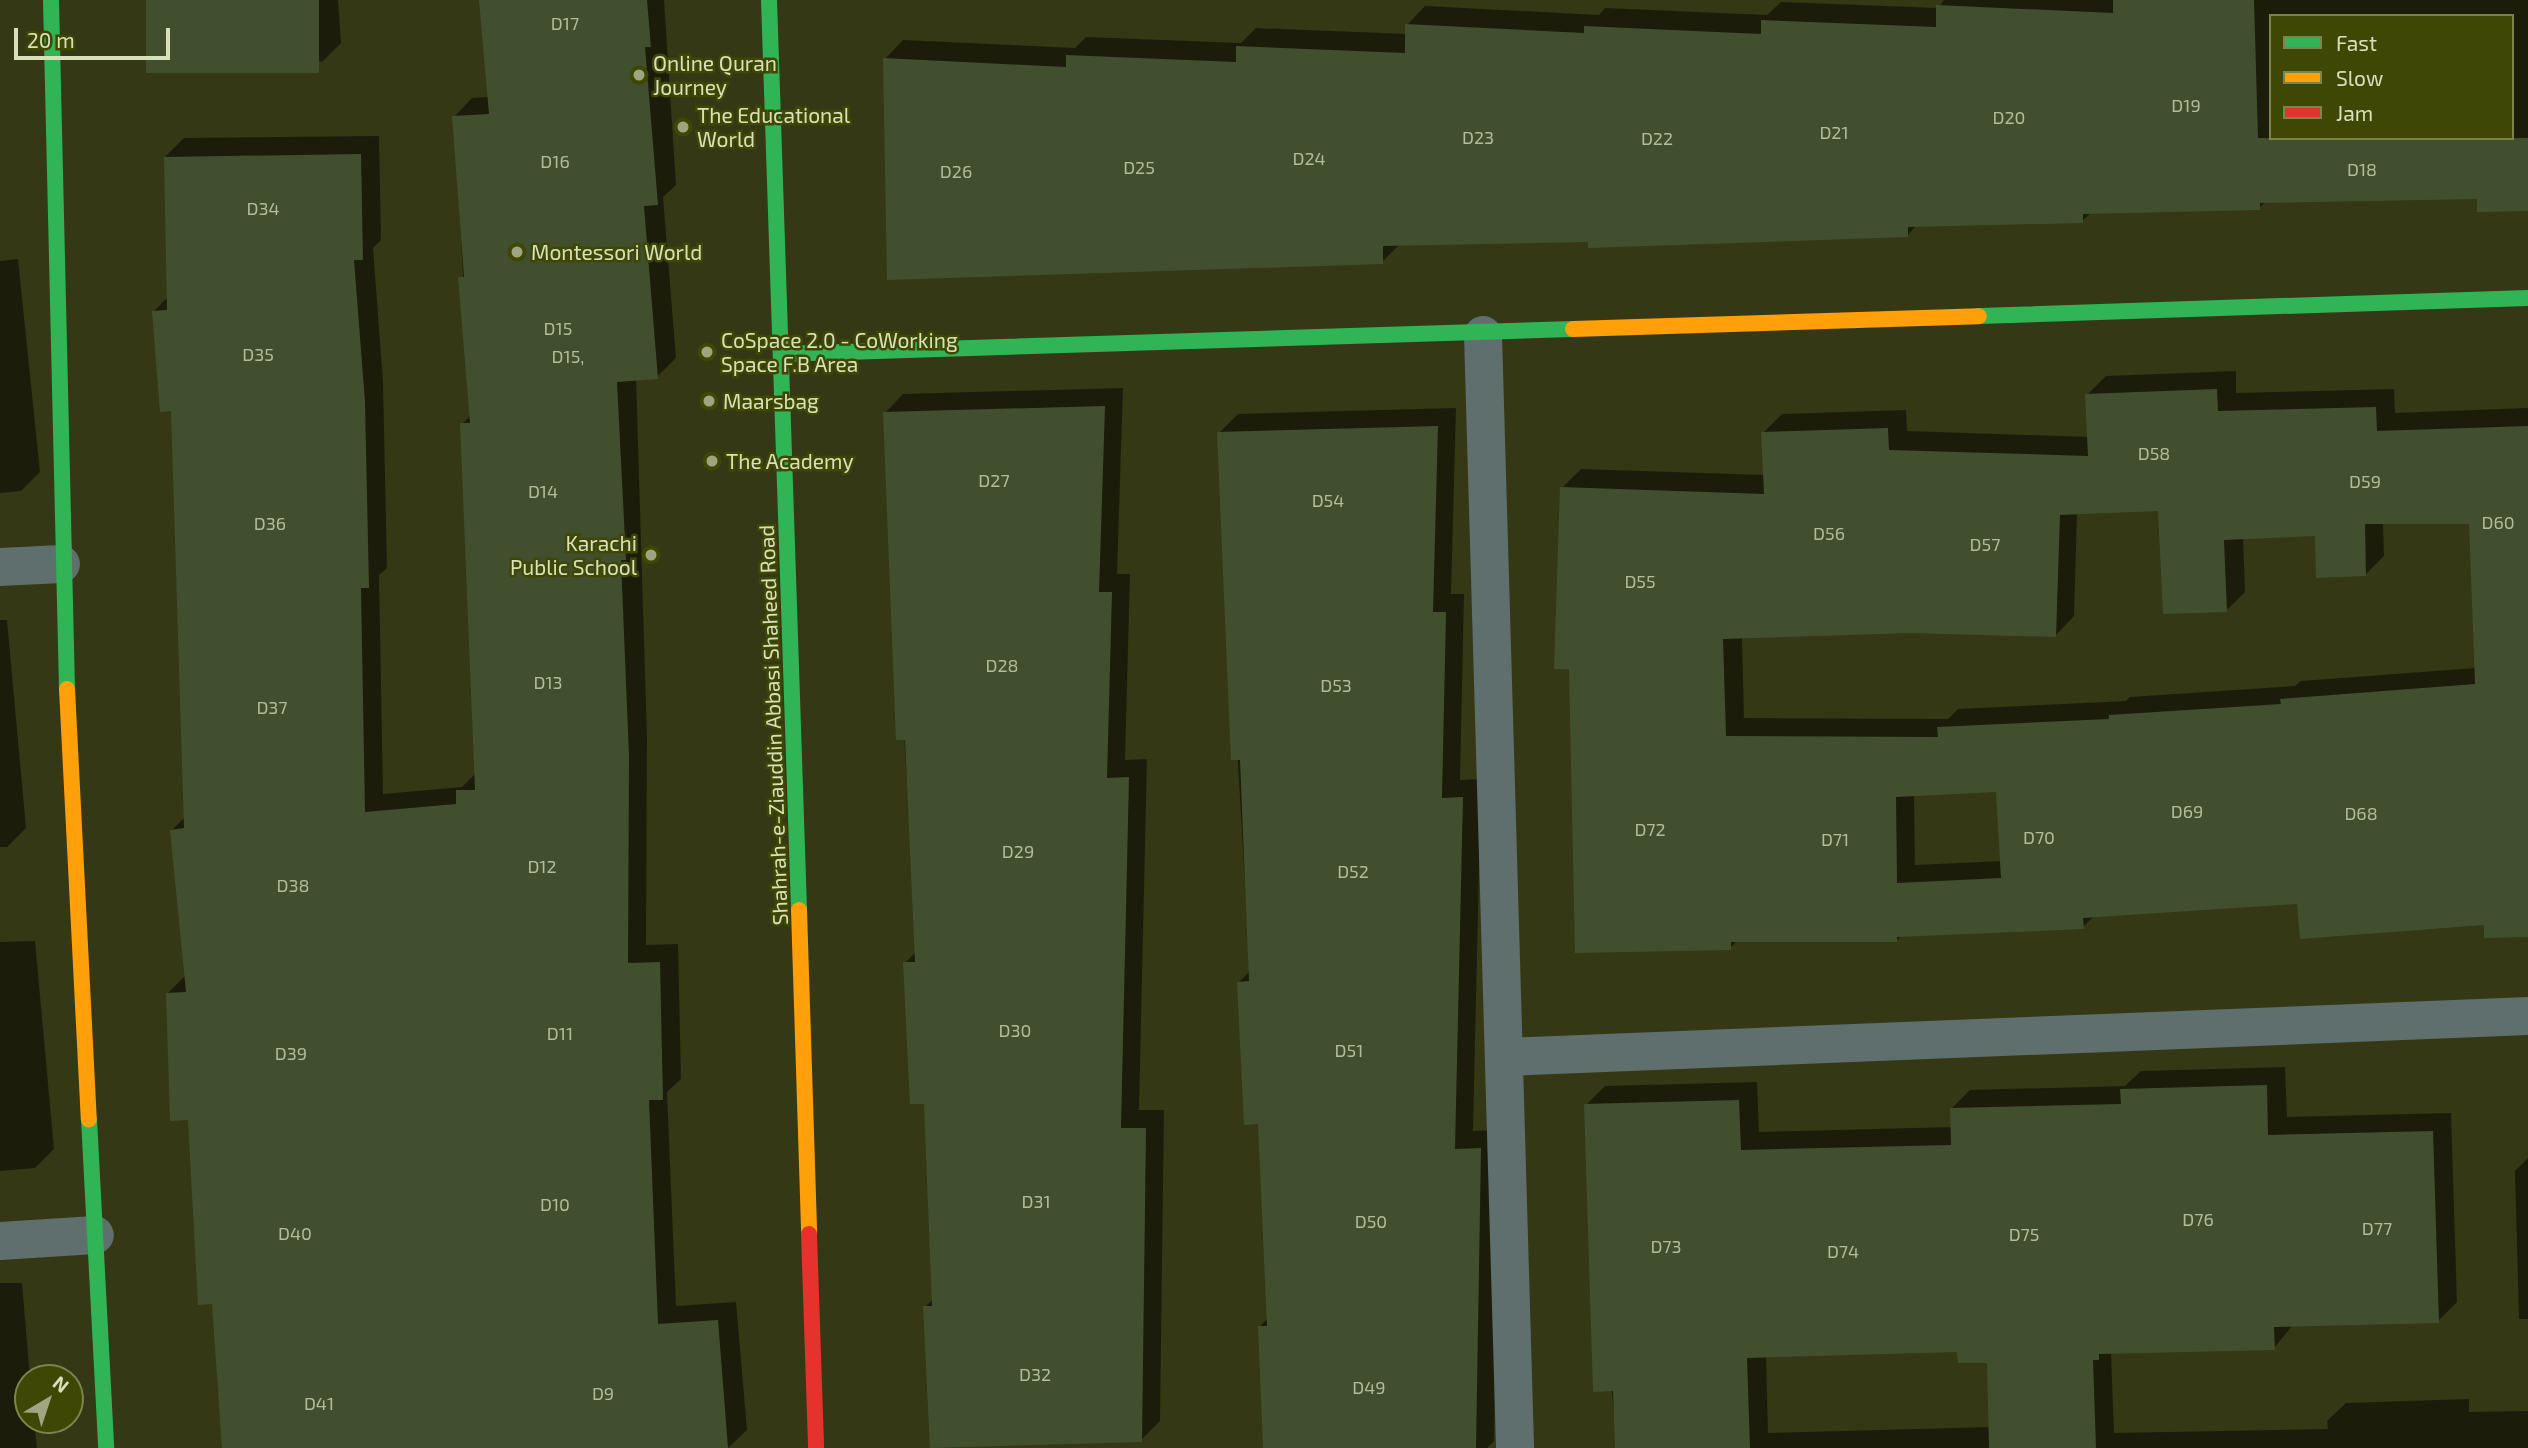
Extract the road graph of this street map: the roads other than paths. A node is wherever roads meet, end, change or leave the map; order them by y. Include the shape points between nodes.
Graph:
1 (51, 0) edge
2 (769, 0) edge
3 (2528, 298) edge
4 (1483, 335) junction
5 (782, 354) junction
6 (61, 564) junction
7 (0, 567) edge
8 (2528, 1016) edge
9 (1504, 1057) junction
10 (95, 1235) junction
11 (0, 1241) edge
12 (106, 1448) edge
13 (816, 1448) edge
14 (1515, 1448) edge

1 - 6 street
2 - 5 street, Shahrah-e-Ziauddin Abbasi Shaheed Road
3 - 4 street
4 - 5 street
4 - 9 street
5 - 13 street, Shahrah-e-Ziauddin Abbasi Shaheed Road
6 - 7 street
6 - 10 street
8 - 9 street
9 - 14 street
10 - 11 street
10 - 12 street

